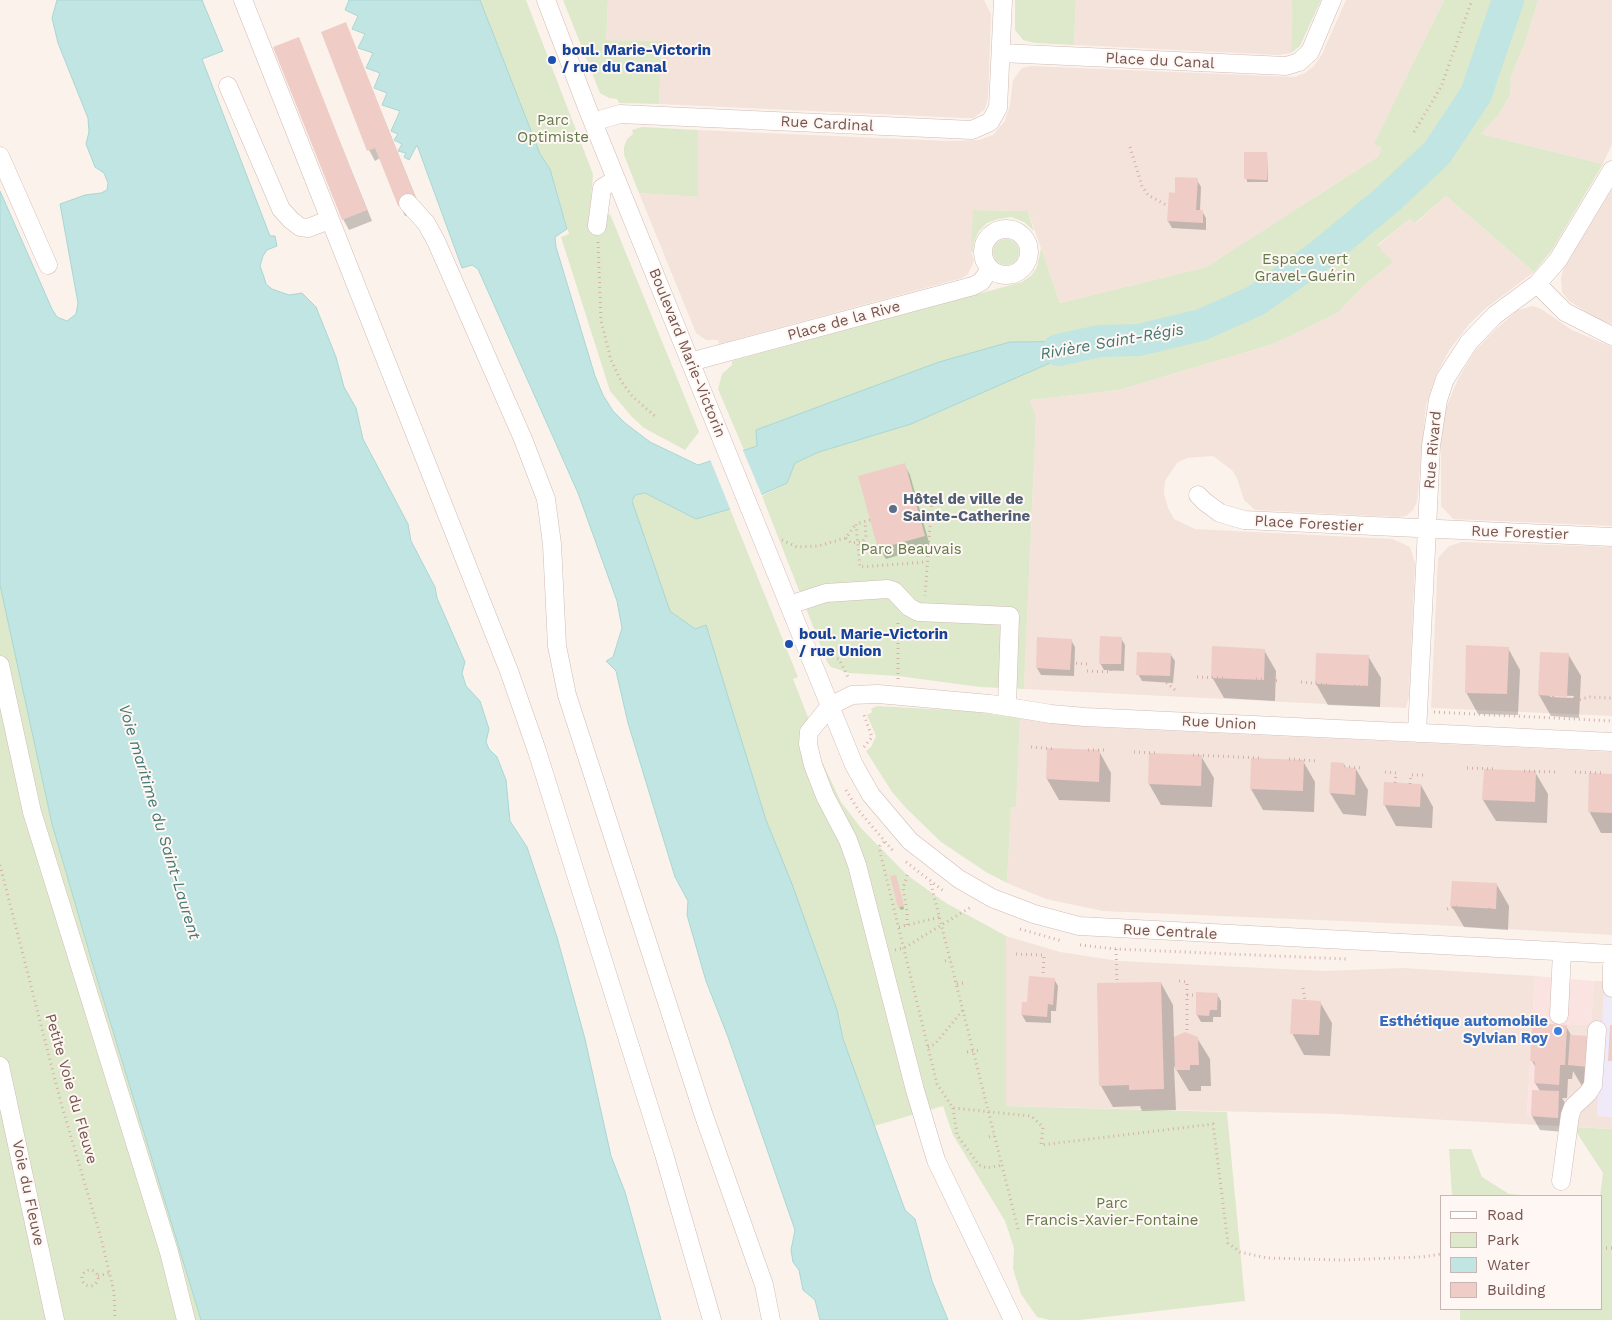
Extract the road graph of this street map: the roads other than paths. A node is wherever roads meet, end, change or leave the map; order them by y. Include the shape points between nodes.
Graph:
1 (243, 0) edge
2 (546, 0) edge
3 (1003, 0) edge
4 (1332, 0) edge
5 (1001, 53) junction
6 (228, 86) dead end
7 (593, 122) junction
8 (0, 156) edge
9 (1612, 170) edge
10 (616, 179) junction
11 (408, 202) dead end
12 (335, 223) junction
13 (597, 226) road end
14 (48, 264) dead end
15 (990, 269) dead end
16 (1537, 284) junction
17 (1612, 336) edge
18 (690, 362) junction
19 (1198, 495) dead end
20 (1428, 530) junction
21 (1612, 537) edge
22 (789, 605) junction
23 (0, 665) edge
24 (830, 706) junction
25 (1006, 706) junction
26 (1417, 733) junction
27 (1612, 742) edge
28 (1562, 952) junction
29 (1612, 954) edge
30 (1612, 966) edge
31 (1612, 988) edge
32 (1559, 1015) dead end
33 (1597, 1030) dead end
34 (0, 1066) edge
35 (1560, 1181) dead end
36 (56, 1320) edge
37 (186, 1320) edge
38 (712, 1320) edge
39 (771, 1320) edge
40 (1013, 1320) edge

1 - 12 street
2 - 7 street, Boulevard Marie-Victorin
3 - 5 street
4 - 5 street, Place du Canal via 1310,52 1299,62 1286,66
5 - 7 street, Rue Cardinal via 998,108 990,122 972,130 620,114
6 - 12 street via 282,208 295,224 303,228
7 - 10 street, Boulevard Marie-Victorin
8 - 14 street
9 - 16 street, Rue Rivard via 1558,260
10 - 13 street via 602,188
10 - 18 street, Boulevard Marie-Victorin
11 - 39 street via 436,241 520,430 546,499 552,544 557,646 567,695 704,1116 764,1286
12 - 38 street via 510,671 664,1154
15 - 18 street, Place de la Rive via 981,282 973,286
16 - 17 street via 1574,318
16 - 20 street, Rue Rivard via 1482,326 1445,379 1434,420
18 - 22 street, Boulevard Marie-Victorin
19 - 20 street, Place Forestier via 1220,513 1244,520
20 - 21 street, Rue Forestier
20 - 26 street, Rue Rivard
22 - 24 street, Boulevard Marie-Victorin
22 - 25 street via 826,593 888,589 918,612 1010,616
23 - 37 street via 32,812 169,1252
24 - 25 street, Rue Union via 852,695 878,694
24 - 28 street, Rue Centrale via 861,780 898,828 926,855 959,879 1024,911 1101,929
24 - 40 street via 809,732 811,760 857,865 936,1160
25 - 26 street, Rue Union via 1065,716
26 - 27 street, Rue Union
28 - 29 street, Rue Centrale
28 - 32 street
30 - 31 street
33 - 35 street via 1593,1085 1588,1093 1566,1107 1567,1127
34 - 36 street, Voie du Fleuve

